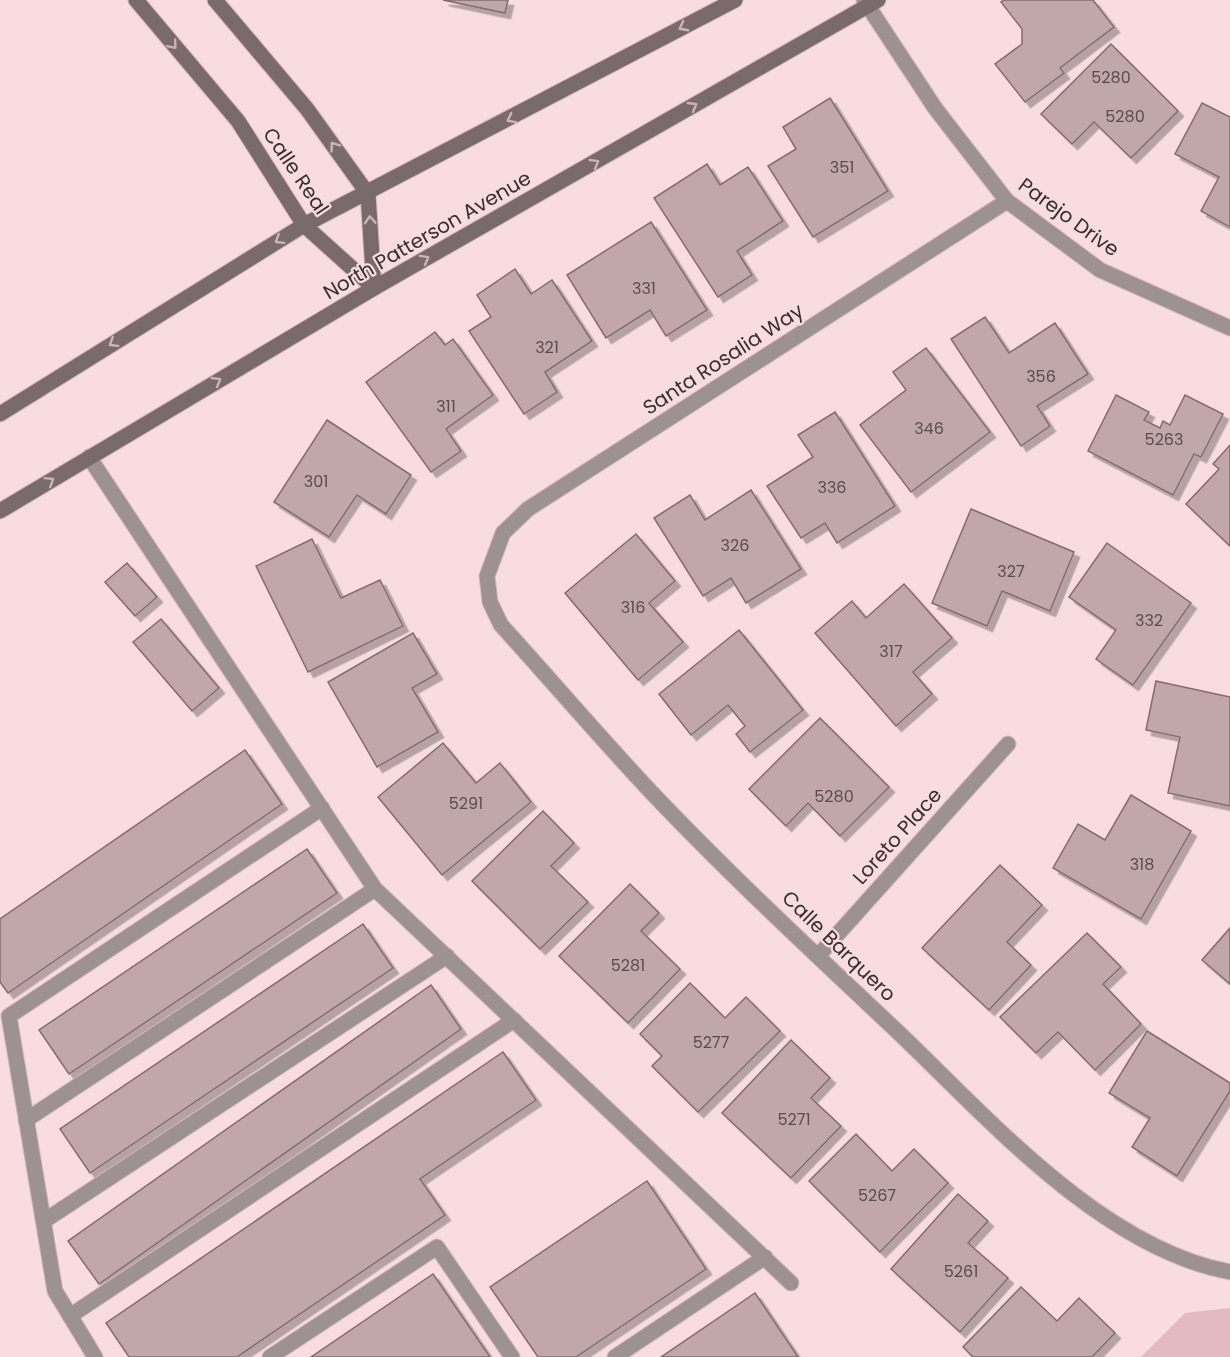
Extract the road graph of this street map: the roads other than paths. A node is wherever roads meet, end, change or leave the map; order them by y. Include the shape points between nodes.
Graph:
1 (136, 0) edge
2 (215, 0) edge
3 (735, 0) edge
4 (870, 2) edge
5 (368, 194) junction
6 (1007, 201) junction
7 (304, 225) junction
8 (374, 288) junction
9 (1230, 328) edge
10 (0, 414) edge
11 (89, 457) junction
12 (0, 511) edge
13 (488, 576) joint
14 (1008, 744) dead end
15 (322, 808) junction
16 (375, 889) junction
17 (447, 956) junction
18 (818, 956) junction
19 (514, 1020) junction
20 (26, 1120) junction
21 (44, 1221) junction
22 (765, 1257) junction
23 (1230, 1272) edge
24 (790, 1283) dead end
25 (70, 1316) junction
26 (95, 1357) edge
27 (270, 1357) edge
28 (512, 1357) edge
29 (615, 1357) edge

1 -> 7 main road, Calle Real via 238,121
5 -> 2 main road via 307,109
3 -> 5 main road
4 - 6 street, Parejo Drive via 935,108
8 -> 4 main road, North Patterson Avenue
5 - 7 main road
8 -> 5 main road
6 - 9 street, Parejo Drive via 1100,270
6 - 13 street, Santa Rosalia Way via 528,509 503,533
7 - 8 main road, Calle Real
7 -> 10 main road
11 -> 8 main road, North Patterson Avenue
12 -> 11 main road, North Patterson Avenue
11 - 15 street
13 - 18 street, Calle Barquero via 490,602 501,625 654,795
14 - 18 street, Loreto Place
15 - 16 street
15 - 20 street via 9,1016
16 - 17 street
16 - 20 street
17 - 19 street
17 - 21 street
18 - 23 street, Calle Barquero via 1046,1172 1117,1226 1205,1267
19 - 22 street
19 - 25 street
20 - 21 street
21 - 25 street via 55,1292
22 - 24 street
22 - 29 street
25 - 26 street
27 - 28 street via 438,1247

